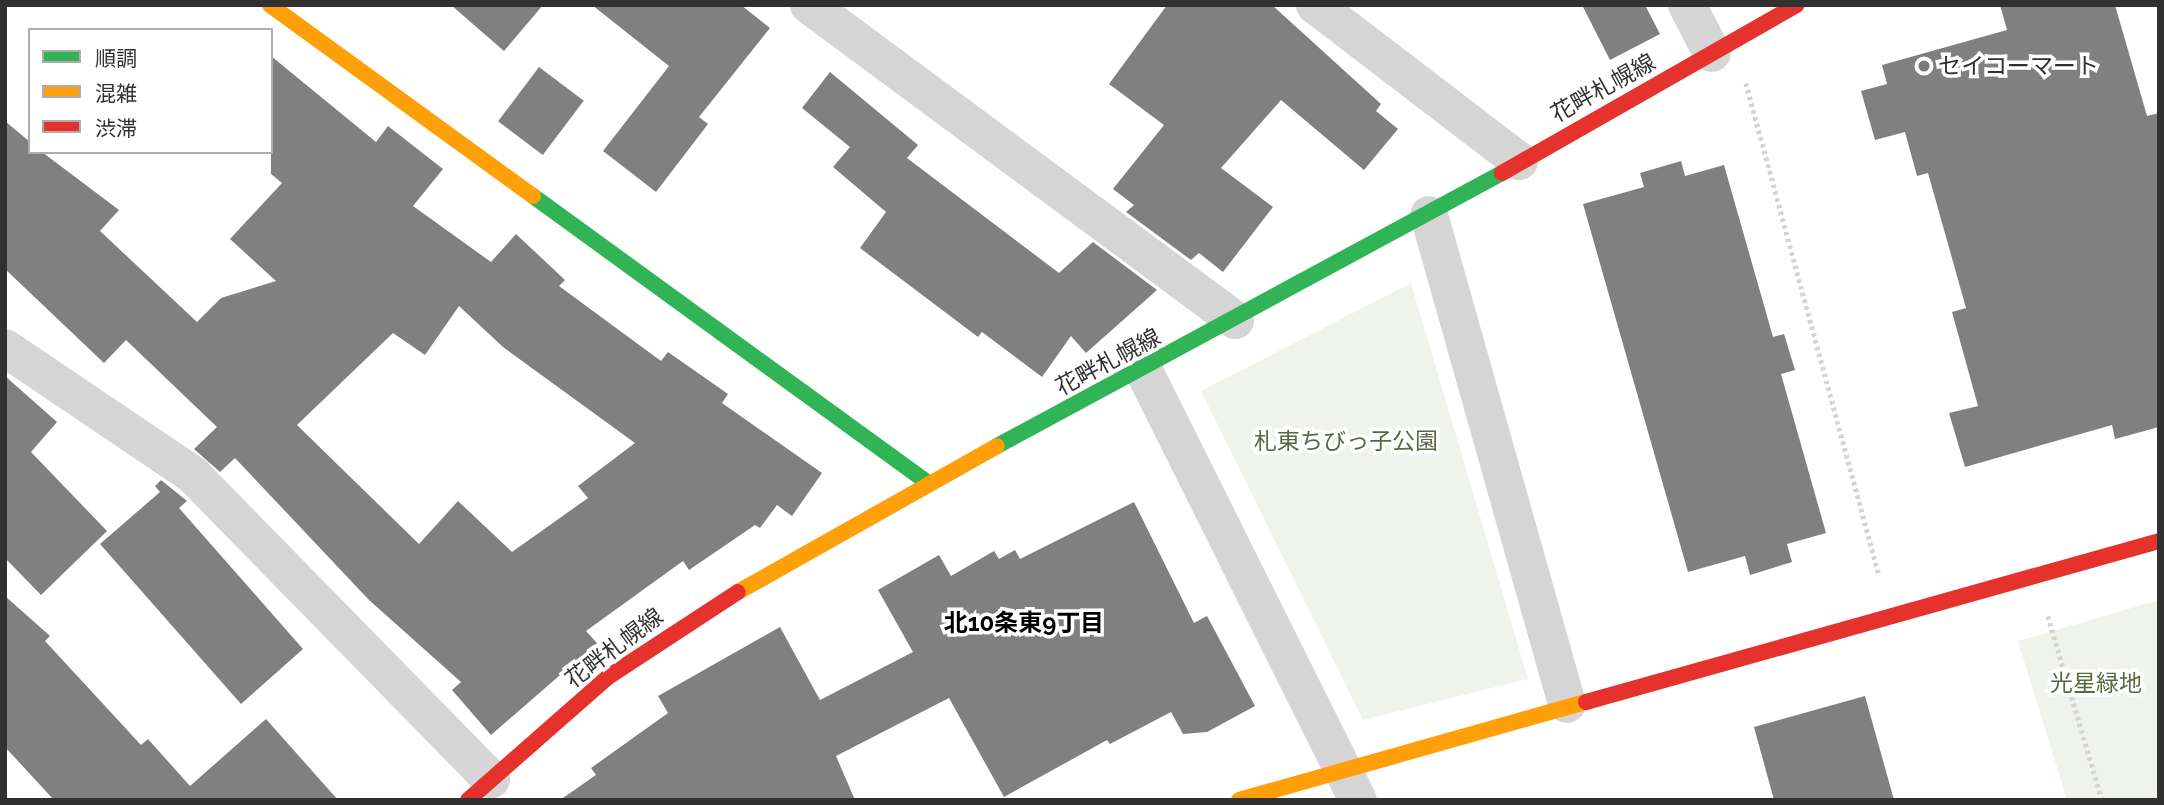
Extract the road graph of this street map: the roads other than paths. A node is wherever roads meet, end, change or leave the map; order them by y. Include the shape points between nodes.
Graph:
1 (270, 5) edge
2 (808, 5) edge
3 (1315, 5) edge
4 (1687, 5) edge
5 (1796, 5) edge
6 (1712, 53) junction
7 (1519, 161) junction
8 (1429, 215) junction
9 (1235, 320) junction
10 (5, 348) edge
11 (1143, 369) junction
12 (928, 483) junction
13 (2159, 541) edge
14 (1567, 704) junction
15 (1351, 785) edge
16 (480, 789) edge
17 (1239, 800) edge

1 - 12 street
2 - 9 street
3 - 7 street
4 - 6 street
5 - 6 street, 花畔札幌線
6 - 7 street, 花畔札幌線
7 - 8 street, 花畔札幌線
8 - 9 street, 花畔札幌線
8 - 14 street
9 - 11 street, 花畔札幌線
10 - 16 street via 194,475
11 - 12 street, 花畔札幌線
11 - 15 street
12 - 16 street, 花畔札幌線 via 686,622 608,677
13 - 14 street
14 - 15 street
15 - 17 street

